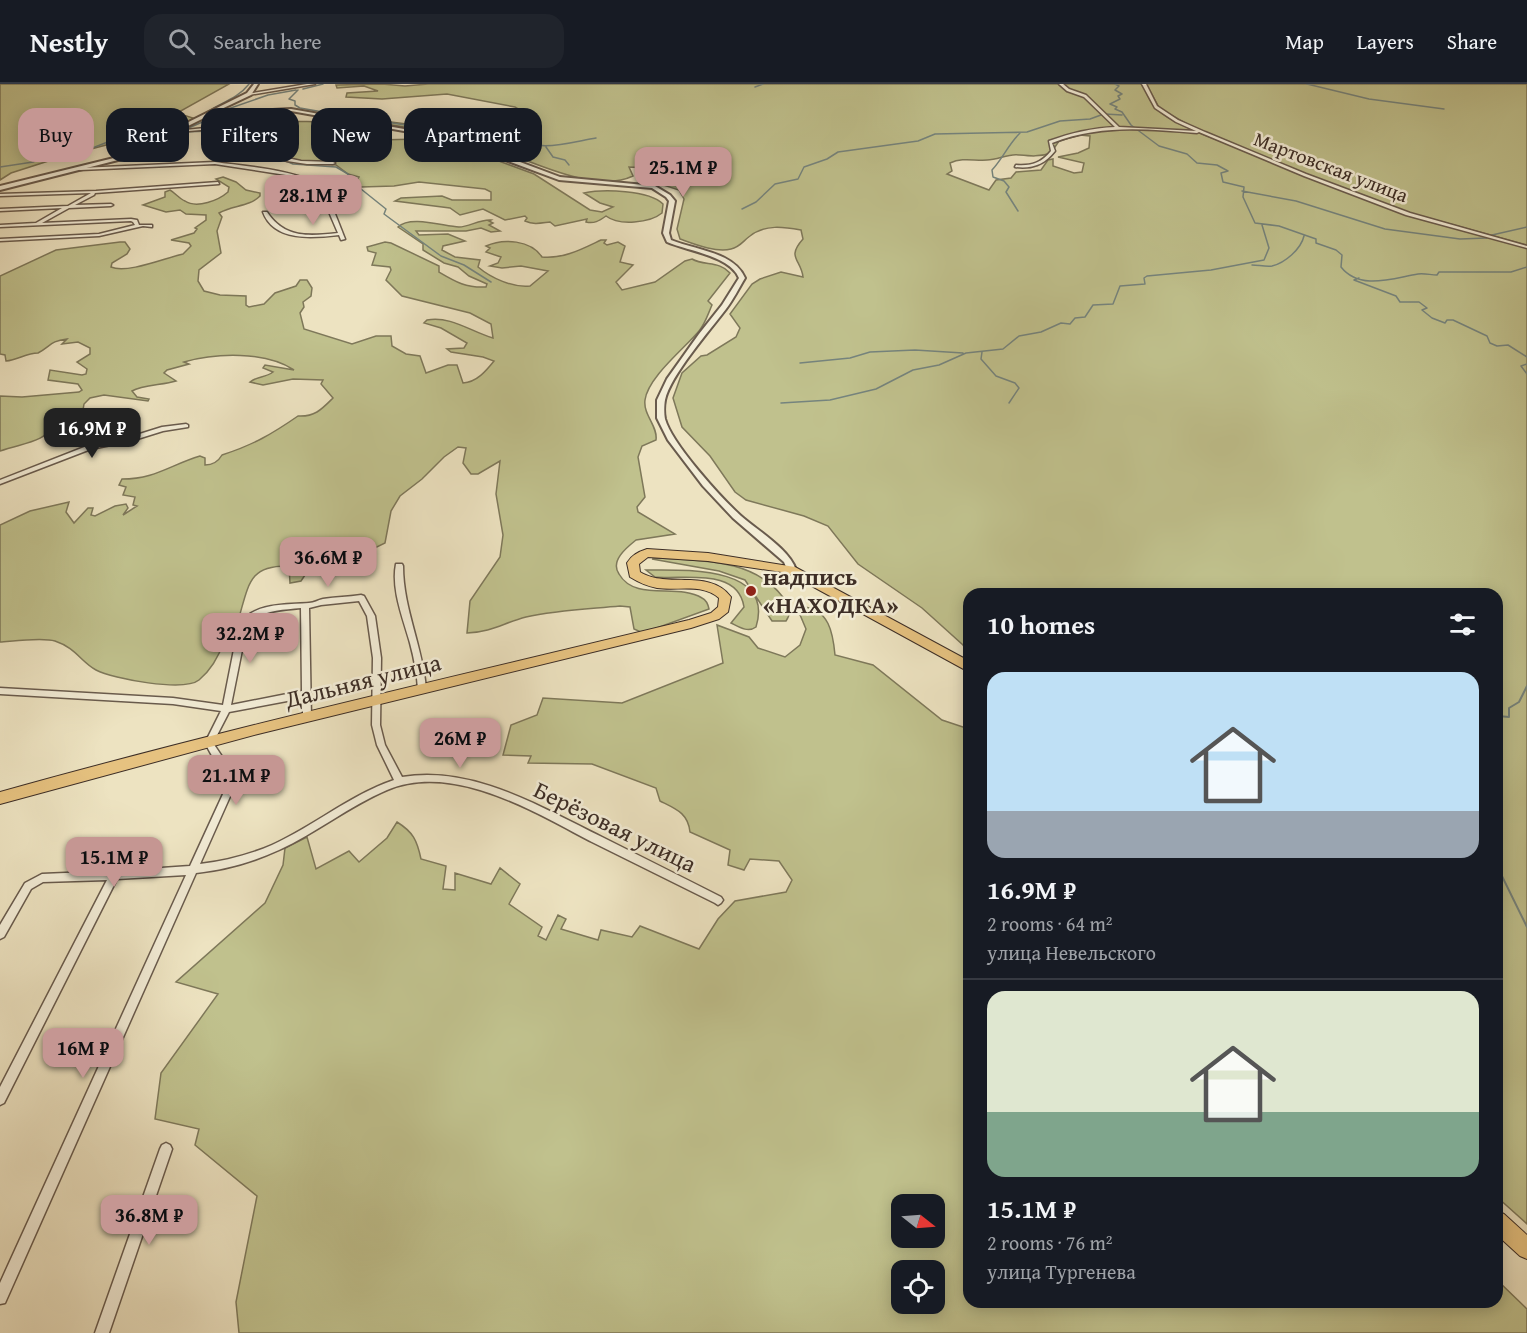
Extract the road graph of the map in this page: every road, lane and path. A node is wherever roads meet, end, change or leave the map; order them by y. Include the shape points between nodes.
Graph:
1 (256, 84) edge
2 (313, 84) edge
3 (1061, 84) edge
4 (1144, 84) edge
5 (249, 94) junction
6 (222, 108) edge
7 (299, 112) edge
8 (189, 129) edge
9 (1119, 129) junction
10 (1204, 133) junction
11 (106, 162) edge
12 (333, 163) dead end
13 (1016, 166) dead end
14 (80, 169) junction
15 (218, 183) dead end
16 (0, 188) edge
17 (96, 192) junction
18 (0, 195) edge
19 (111, 205) dead end
20 (70, 206) junction
21 (0, 210) edge
22 (265, 213) dead end
23 (35, 224) junction
24 (0, 226) edge
25 (138, 226) junction
26 (150, 226) dead end
27 (0, 240) edge
28 (1527, 246) edge
29 (186, 426) dead end
30 (0, 482) edge
31 (399, 566) dead end
32 (791, 570) junction
33 (306, 605) junction
34 (963, 664) edge
35 (422, 689) junction
36 (0, 691) edge
37 (305, 694) junction
38 (378, 700) junction
39 (226, 709) junction
40 (307, 718) junction
41 (209, 742) junction
42 (399, 780) junction
43 (0, 798) edge
44 (192, 871) junction
45 (115, 874) junction
46 (718, 900) dead end
47 (0, 934) edge
48 (0, 1099) edge
49 (166, 1149) dead end
50 (1503, 1227) edge
51 (1527, 1249) edge
52 (0, 1298) edge
53 (102, 1333) edge

1 - 5 street
2 - 5 street
3 - 9 street via 1085,96
4 - 10 street, Мартовская улица via 1156,107
5 - 6 street
7 - 32 street via 421,133 467,144 559,178 646,186 668,196 672,201 666,234 669,241 733,264 742,272 742,278 670,379 661,400 661,418 672,440 706,484 735,516 788,561
8 - 12 street via 225,127 230,137 280,158
9 - 10 street
9 - 13 street via 1062,136 1050,142 1053,151 1039,165
10 - 28 street, Мартовская улица via 1408,214
11 - 14 street
14 - 16 street
14 - 22 street via 215,163 287,174 322,190 342,236 296,236 271,225
15 - 17 street
17 - 18 street
17 - 20 street
19 - 20 street
20 - 21 street
20 - 23 street
23 - 24 street
23 - 25 street via 131,220
25 - 26 street
25 - 27 street via 99,235
29 - 30 street via 89,447
31 - 35 street via 398,579 418,652
32 - 34 main road
32 - 35 main road, Дальняя улица via 658,552 643,554 633,563 634,574 649,583 719,591 725,597 721,613 691,624
33 - 37 street
33 - 38 street via 361,598 371,616
33 - 39 street via 260,612 243,624
35 - 38 main road, Дальняя улица
36 - 39 street via 173,701
37 - 39 street
37 - 40 street
38 - 40 main road, Дальняя улица
38 - 42 street via 376,725 381,745
39 - 41 street
40 - 41 main road, Дальняя улица
41 - 43 main road, Дальняя улица
41 - 44 street via 224,765 228,792
42 - 44 street, Берёзовая улица via 261,854
42 - 46 street, Берёзовая улица via 423,778 461,783 521,802
44 - 45 street, Берёзовая улица
44 - 52 street
45 - 47 street, Берёзовая улица via 42,878 28,886
45 - 48 street
49 - 53 street
50 - 51 main road

